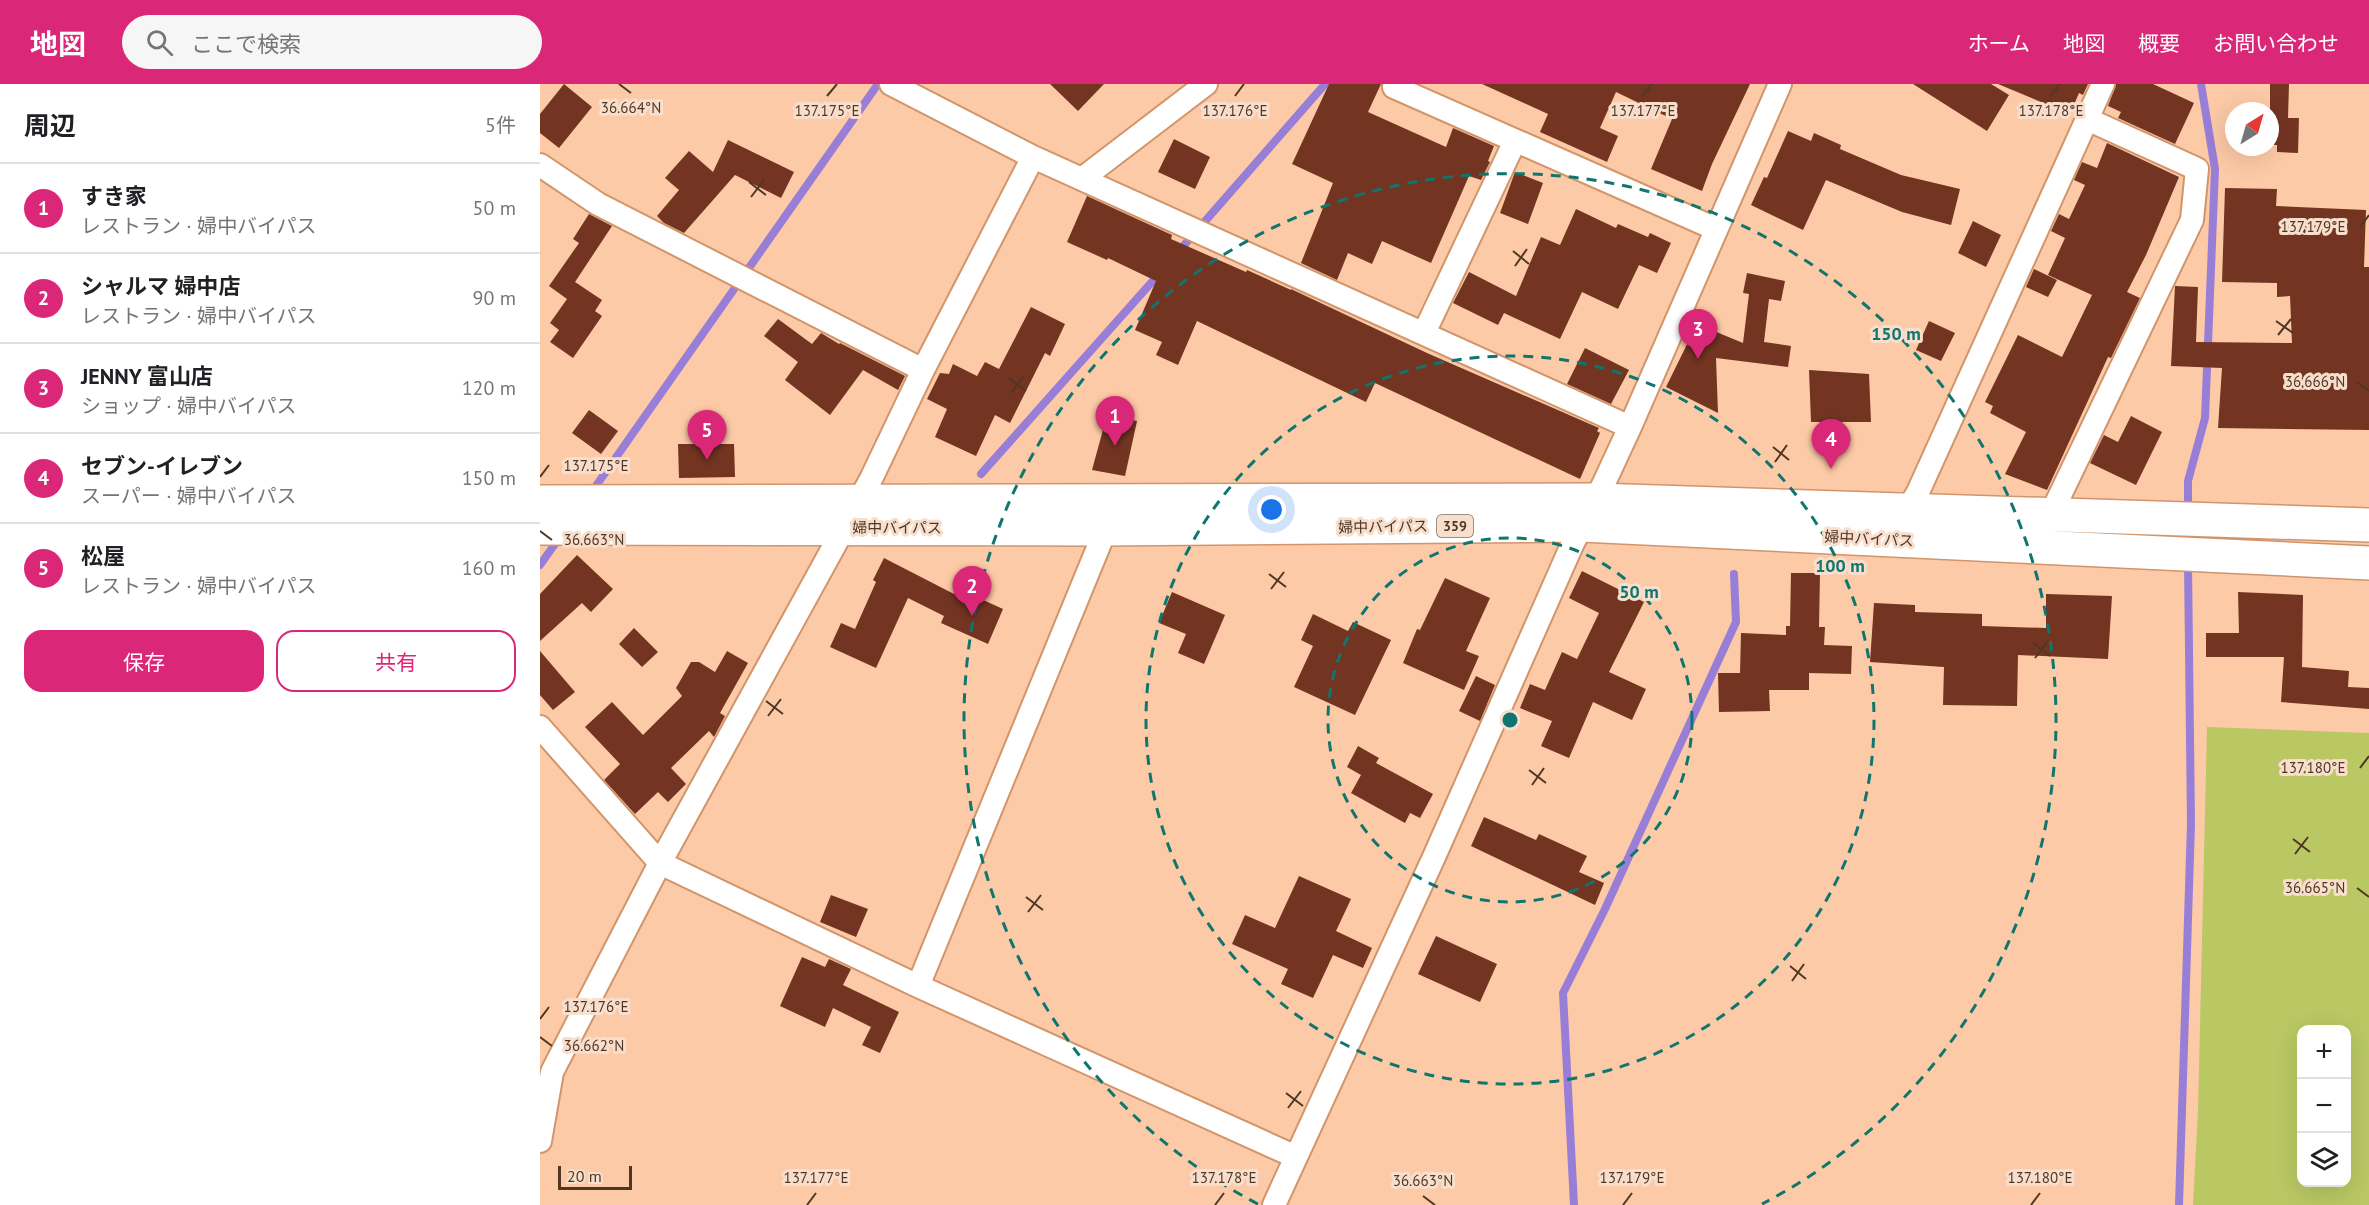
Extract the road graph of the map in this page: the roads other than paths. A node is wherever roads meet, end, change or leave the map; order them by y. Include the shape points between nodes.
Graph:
1 (891, 84) edge
2 (1206, 84) edge
3 (1780, 84) edge
4 (2103, 84) edge
5 (1394, 87) dead end
6 (2087, 119) junction
7 (1515, 141) junction
8 (1033, 157) junction
9 (540, 165) edge
10 (1083, 178) junction
11 (1716, 229) junction
12 (1424, 333) junction
13 (923, 370) junction
14 (1630, 427) junction
15 (540, 502) edge
16 (1907, 511) junction
17 (1589, 512) junction
18 (2051, 514) junction
19 (850, 515) junction
20 (2369, 525) edge
21 (540, 528) edge
22 (1103, 530) junction
23 (2369, 563) edge
24 (540, 727) edge
25 (660, 863) junction
26 (918, 986) junction
27 (540, 1141) edge
28 (1296, 1157) junction
29 (1274, 1205) edge

1 - 8 street
2 - 10 street
3 - 11 street
4 - 6 street
5 - 7 street
6 - 16 street
6 - 18 street via 2197,169 2192,220
7 - 11 street
7 - 12 street
8 - 10 street
8 - 13 street
9 - 13 street via 597,204
10 - 12 street
11 - 14 street
12 - 14 street
13 - 19 street
14 - 17 street
15 - 19 highway, 婦中バイパス / 359
16 - 17 highway, 婦中バイパス / 359
16 - 18 highway, 婦中バイパス / 359
17 - 19 highway, 婦中バイパス / 359
17 - 22 highway, 婦中バイパス / 359
17 - 23 highway, 婦中バイパス / 359
17 - 28 street
18 - 20 highway, 婦中バイパス / 359
19 - 21 highway, 婦中バイパス / 359
19 - 22 highway, 婦中バイパス / 359
19 - 25 street
22 - 26 street
24 - 25 street
25 - 26 street
25 - 27 street via 552,1071
26 - 28 street
28 - 29 street

